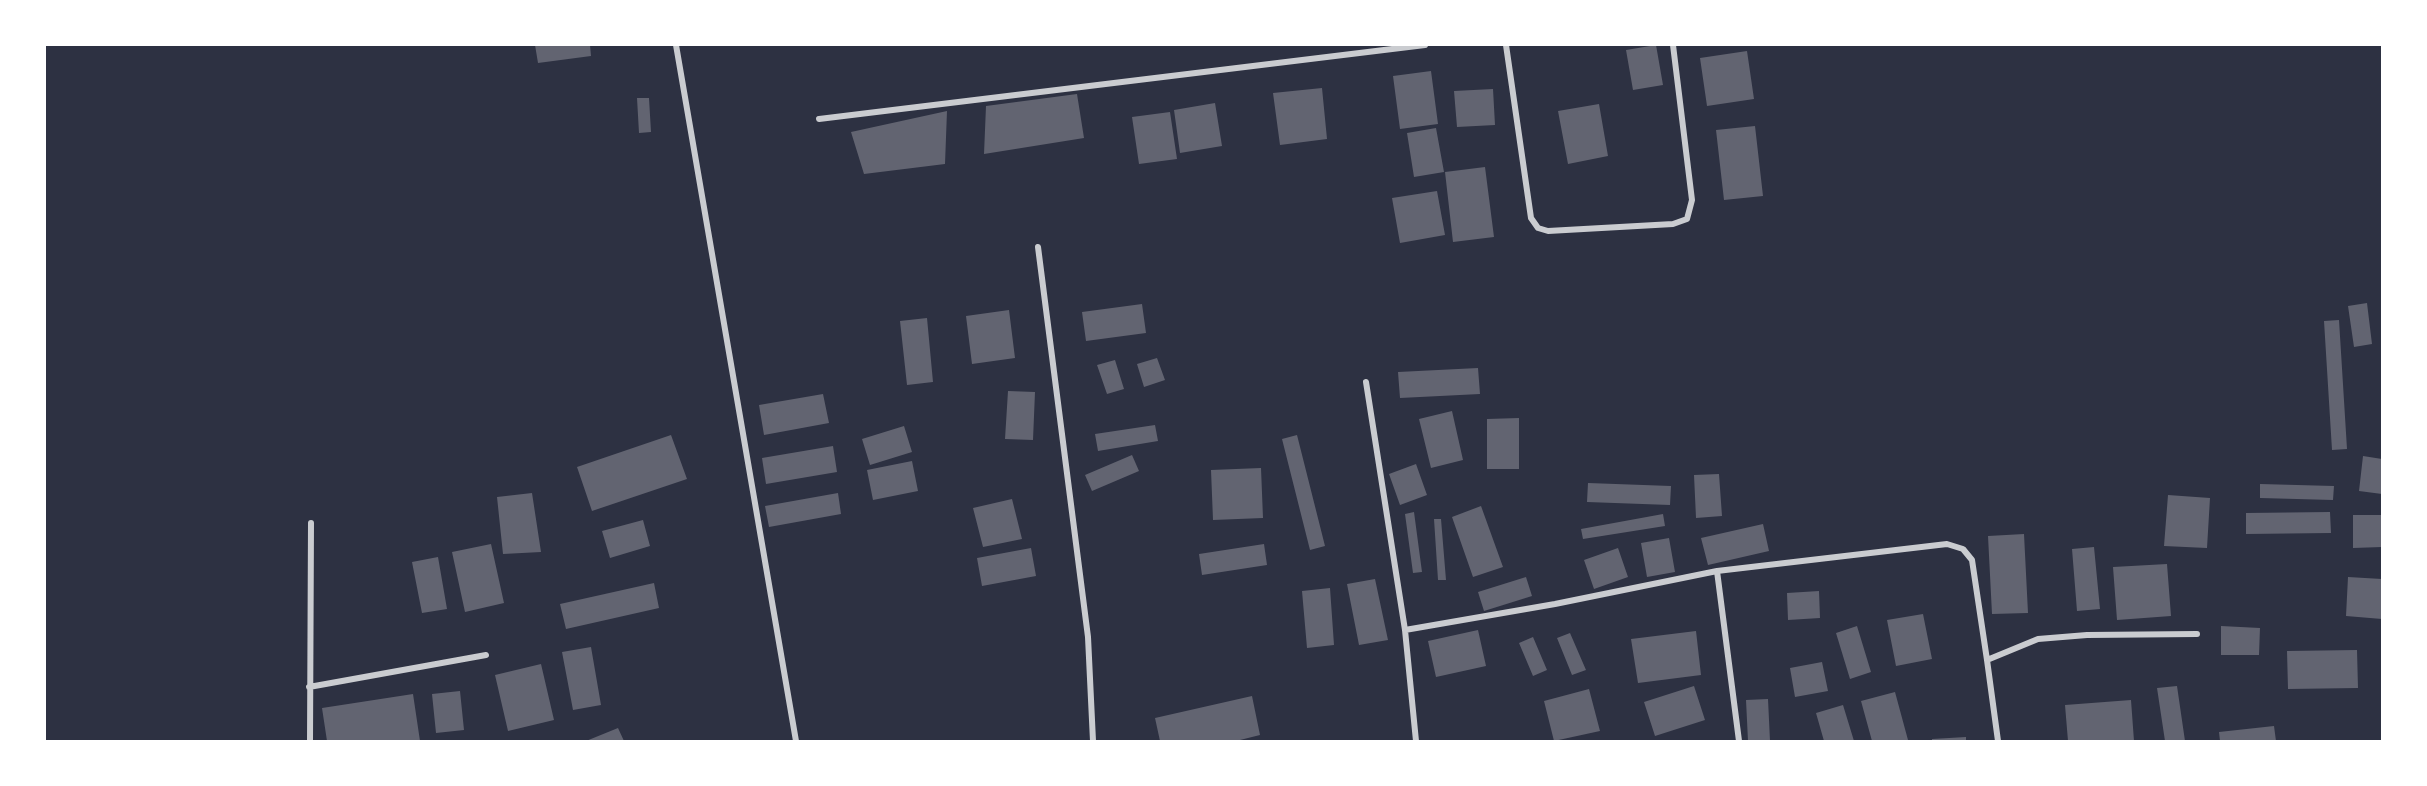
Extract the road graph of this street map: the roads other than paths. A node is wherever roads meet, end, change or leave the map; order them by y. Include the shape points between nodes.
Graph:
1 (676, 45) edge
2 (1425, 45) edge
3 (1506, 45) edge
4 (1673, 45) edge
5 (819, 119) dead end
6 (1038, 247) dead end
7 (1366, 382) dead end
8 (311, 523) dead end
9 (1717, 571) junction
10 (1405, 630) junction
11 (2197, 634) dead end
12 (486, 655) dead end
13 (1987, 660) junction
14 (309, 687) junction
15 (310, 741) edge
16 (796, 741) edge
17 (1093, 741) edge
18 (1416, 741) edge
19 (1739, 741) edge
20 (1998, 741) edge

1 - 16 street
2 - 5 street
3 - 4 street via 1531,218 1538,228 1548,231 1673,224 1687,219 1692,200
6 - 17 street via 1088,637
7 - 10 street
8 - 14 street
9 - 10 street
9 - 13 street via 1955,545 1972,560
9 - 19 street
10 - 18 street
11 - 13 street via 2121,633 2038,639
12 - 14 street
13 - 20 street
14 - 15 street

